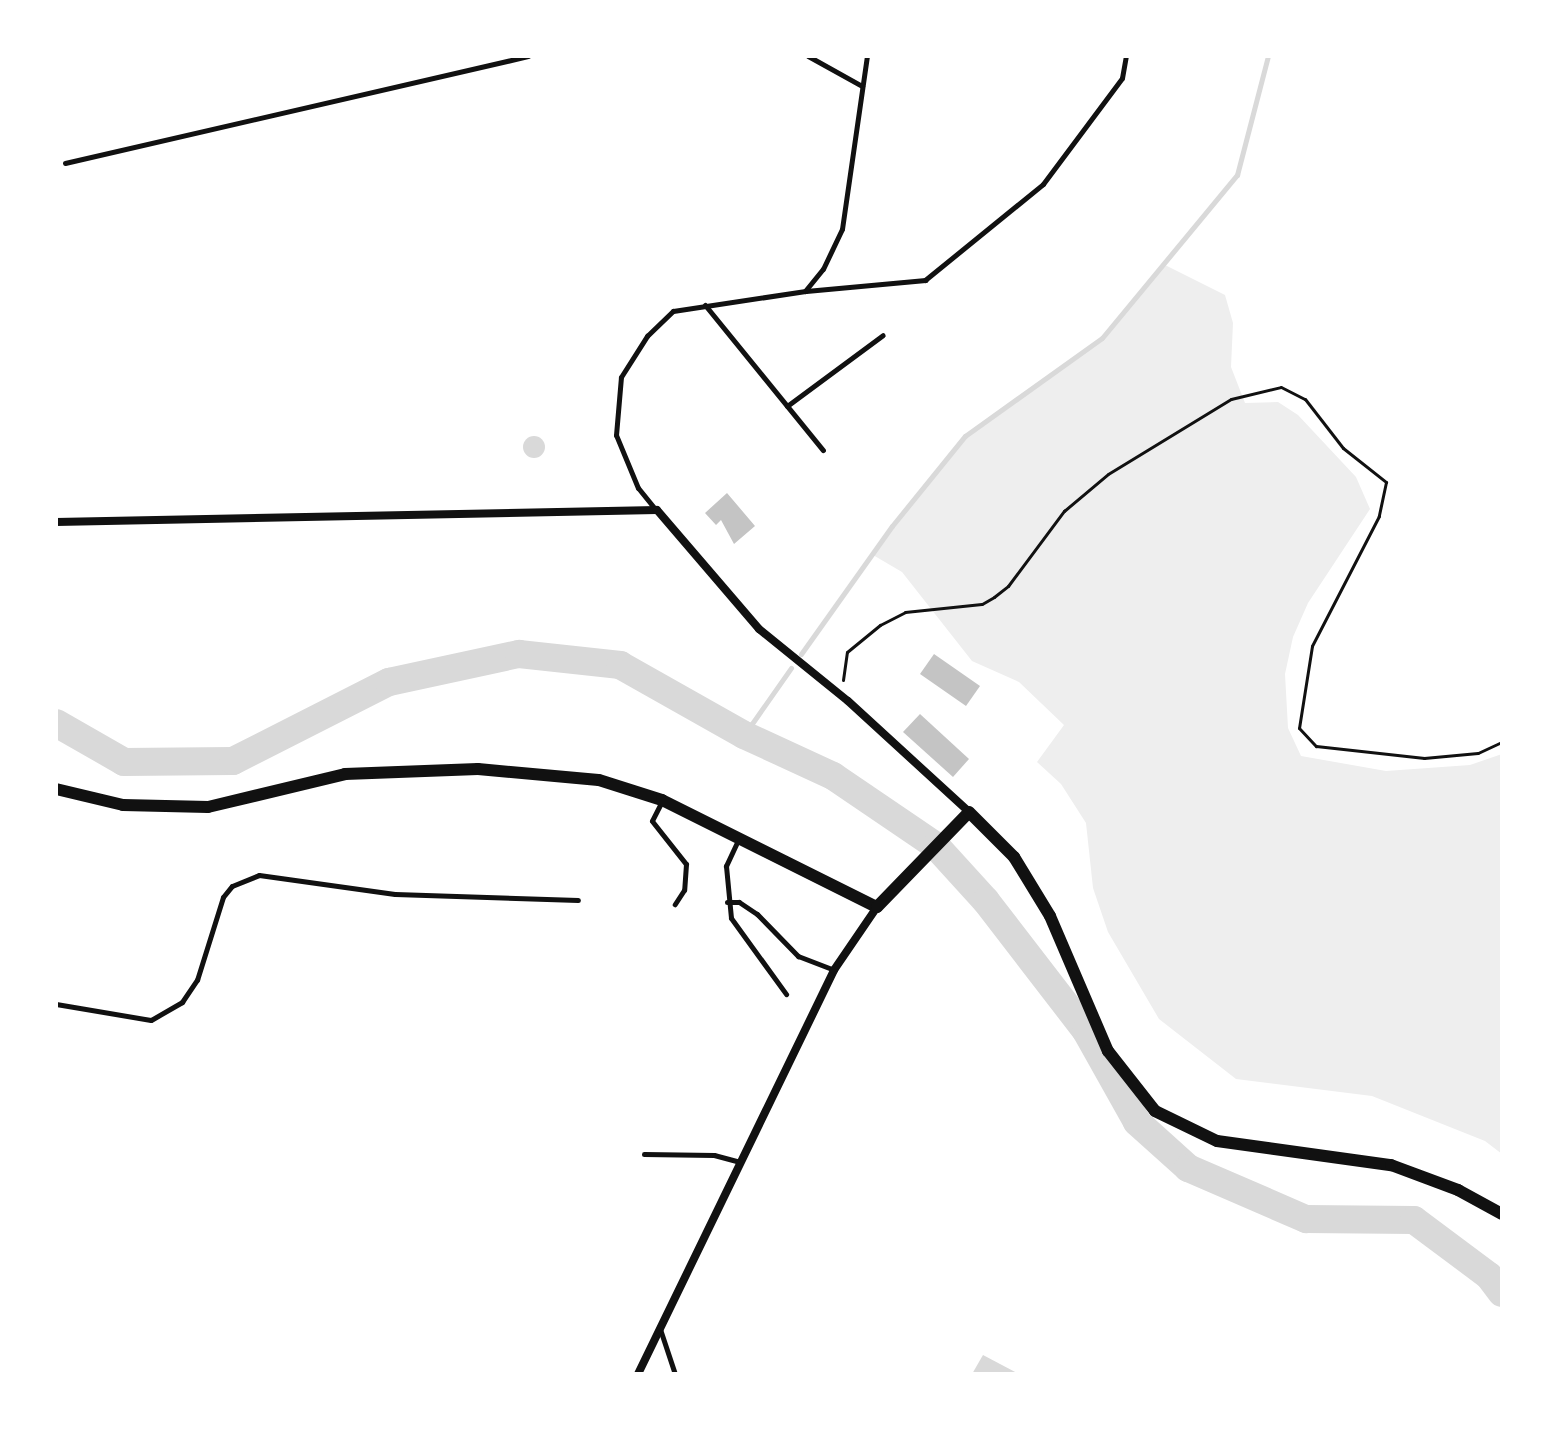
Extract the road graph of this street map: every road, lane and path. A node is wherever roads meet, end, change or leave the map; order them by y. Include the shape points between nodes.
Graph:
1 (528, 56) edge
2 (808, 56) edge
3 (867, 56) edge
4 (1126, 56) edge
5 (862, 86) junction
6 (65, 163) dead end
7 (805, 291) junction
8 (705, 304) junction
9 (883, 335) dead end
10 (787, 406) junction
11 (823, 450) dead end
12 (657, 510) junction
13 (56, 522) edge
14 (841, 672) dead end
15 (1502, 742) edge
16 (56, 789) edge
17 (662, 800) junction
18 (969, 812) junction
19 (740, 837) junction
20 (578, 900) dead end
21 (727, 902) junction
22 (675, 904) dead end
23 (877, 907) junction
24 (834, 970) junction
25 (786, 994) dead end
26 (56, 1004) edge
27 (644, 1154) dead end
28 (741, 1162) junction
29 (1502, 1214) edge
30 (660, 1328) junction
31 (638, 1374) edge
32 (675, 1374) edge

1 - 6 lane
2 - 5 lane
3 - 5 lane
4 - 7 lane via 1122,78 1043,184 925,280
5 - 7 lane via 842,229 835,249
7 - 8 lane
8 - 10 lane
8 - 12 lane via 673,311 647,336 621,377 616,435 638,488
9 - 10 lane
10 - 11 lane
12 - 13 street
12 - 18 street via 759,629 848,701
14 - 15 path via 847,652 858,640 905,612 982,604 994,597 1064,511 1120,467 1231,399 1281,387 1305,399 1343,448 1386,482 1379,516 1312,646 1299,728 1316,746 1424,758 1478,753
16 - 17 street via 123,805 208,807 345,774 478,769 599,780
17 - 19 street
17 - 22 lane via 652,821 686,864 684,890
18 - 23 street
18 - 29 street via 1014,857 1050,916 1108,1051 1155,1111 1217,1141 1391,1165 1458,1190
19 - 21 lane via 726,866
19 - 23 street
20 - 26 lane via 395,894 259,875 232,886 223,897 197,980 182,1002 151,1020
21 - 24 lane via 739,902 757,914 798,956
21 - 25 lane via 746,943
23 - 24 street
24 - 28 street
27 - 28 lane via 714,1155
28 - 30 street
30 - 31 street
30 - 32 lane

